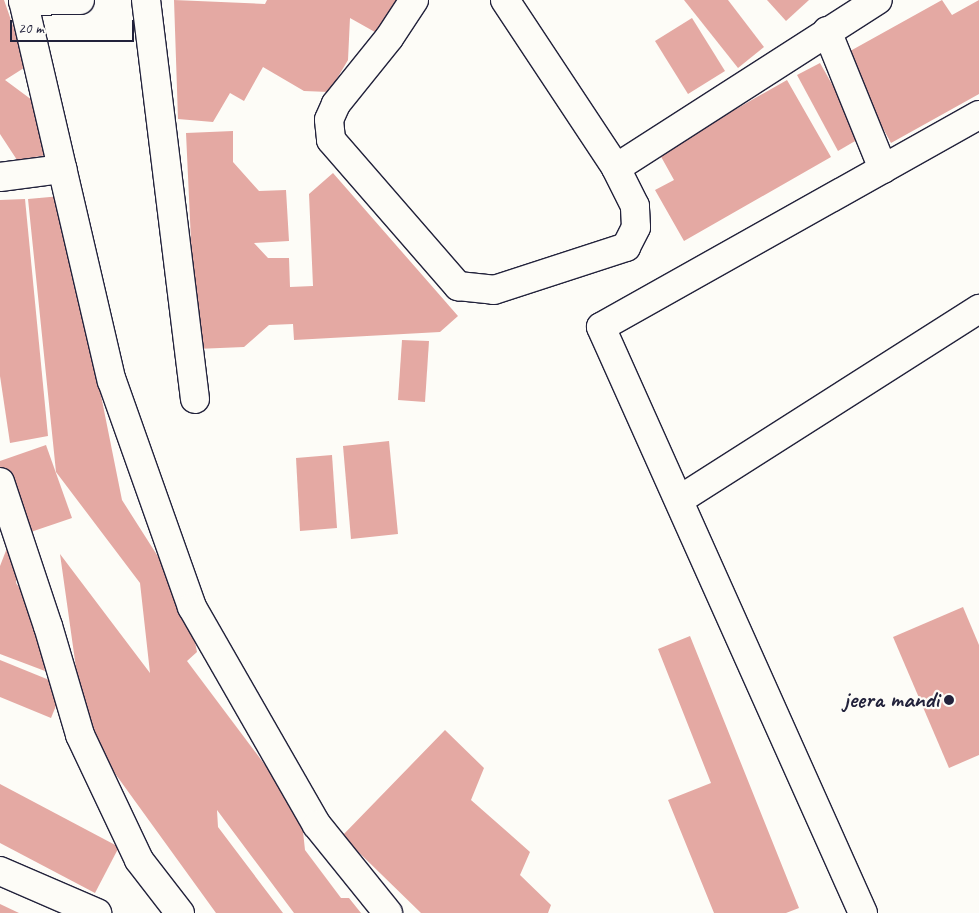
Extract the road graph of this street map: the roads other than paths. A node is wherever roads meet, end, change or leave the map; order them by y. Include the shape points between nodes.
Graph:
1 (80, 0) edge
2 (146, 0) edge
3 (414, 0) edge
4 (505, 0) edge
5 (878, 0) edge
6 (23, 1) edge
7 (827, 32) junction
8 (979, 115) edge
9 (616, 168) junction
10 (62, 169) junction
11 (883, 169) junction
12 (0, 177) edge
13 (979, 309) edge
14 (195, 400) dead end
15 (0, 482) edge
16 (678, 500) junction
17 (8, 530) edge
18 (0, 871) edge
19 (97, 913) edge
20 (180, 913) edge
21 (388, 913) edge
22 (863, 913) edge

1 - 6 street
2 - 14 street
3 - 9 street via 389,38 336,104 329,120 331,140 458,286 494,290 626,247 636,226 635,206
4 - 9 street
5 - 7 street
6 - 10 street
7 - 9 street
7 - 11 street
8 - 11 street
10 - 12 street
10 - 21 street via 112,381 192,607 317,825
11 - 16 street via 601,327
13 - 16 street
15 - 17 street
16 - 22 street
17 - 20 street via 48,626 80,735 139,860
18 - 19 street

